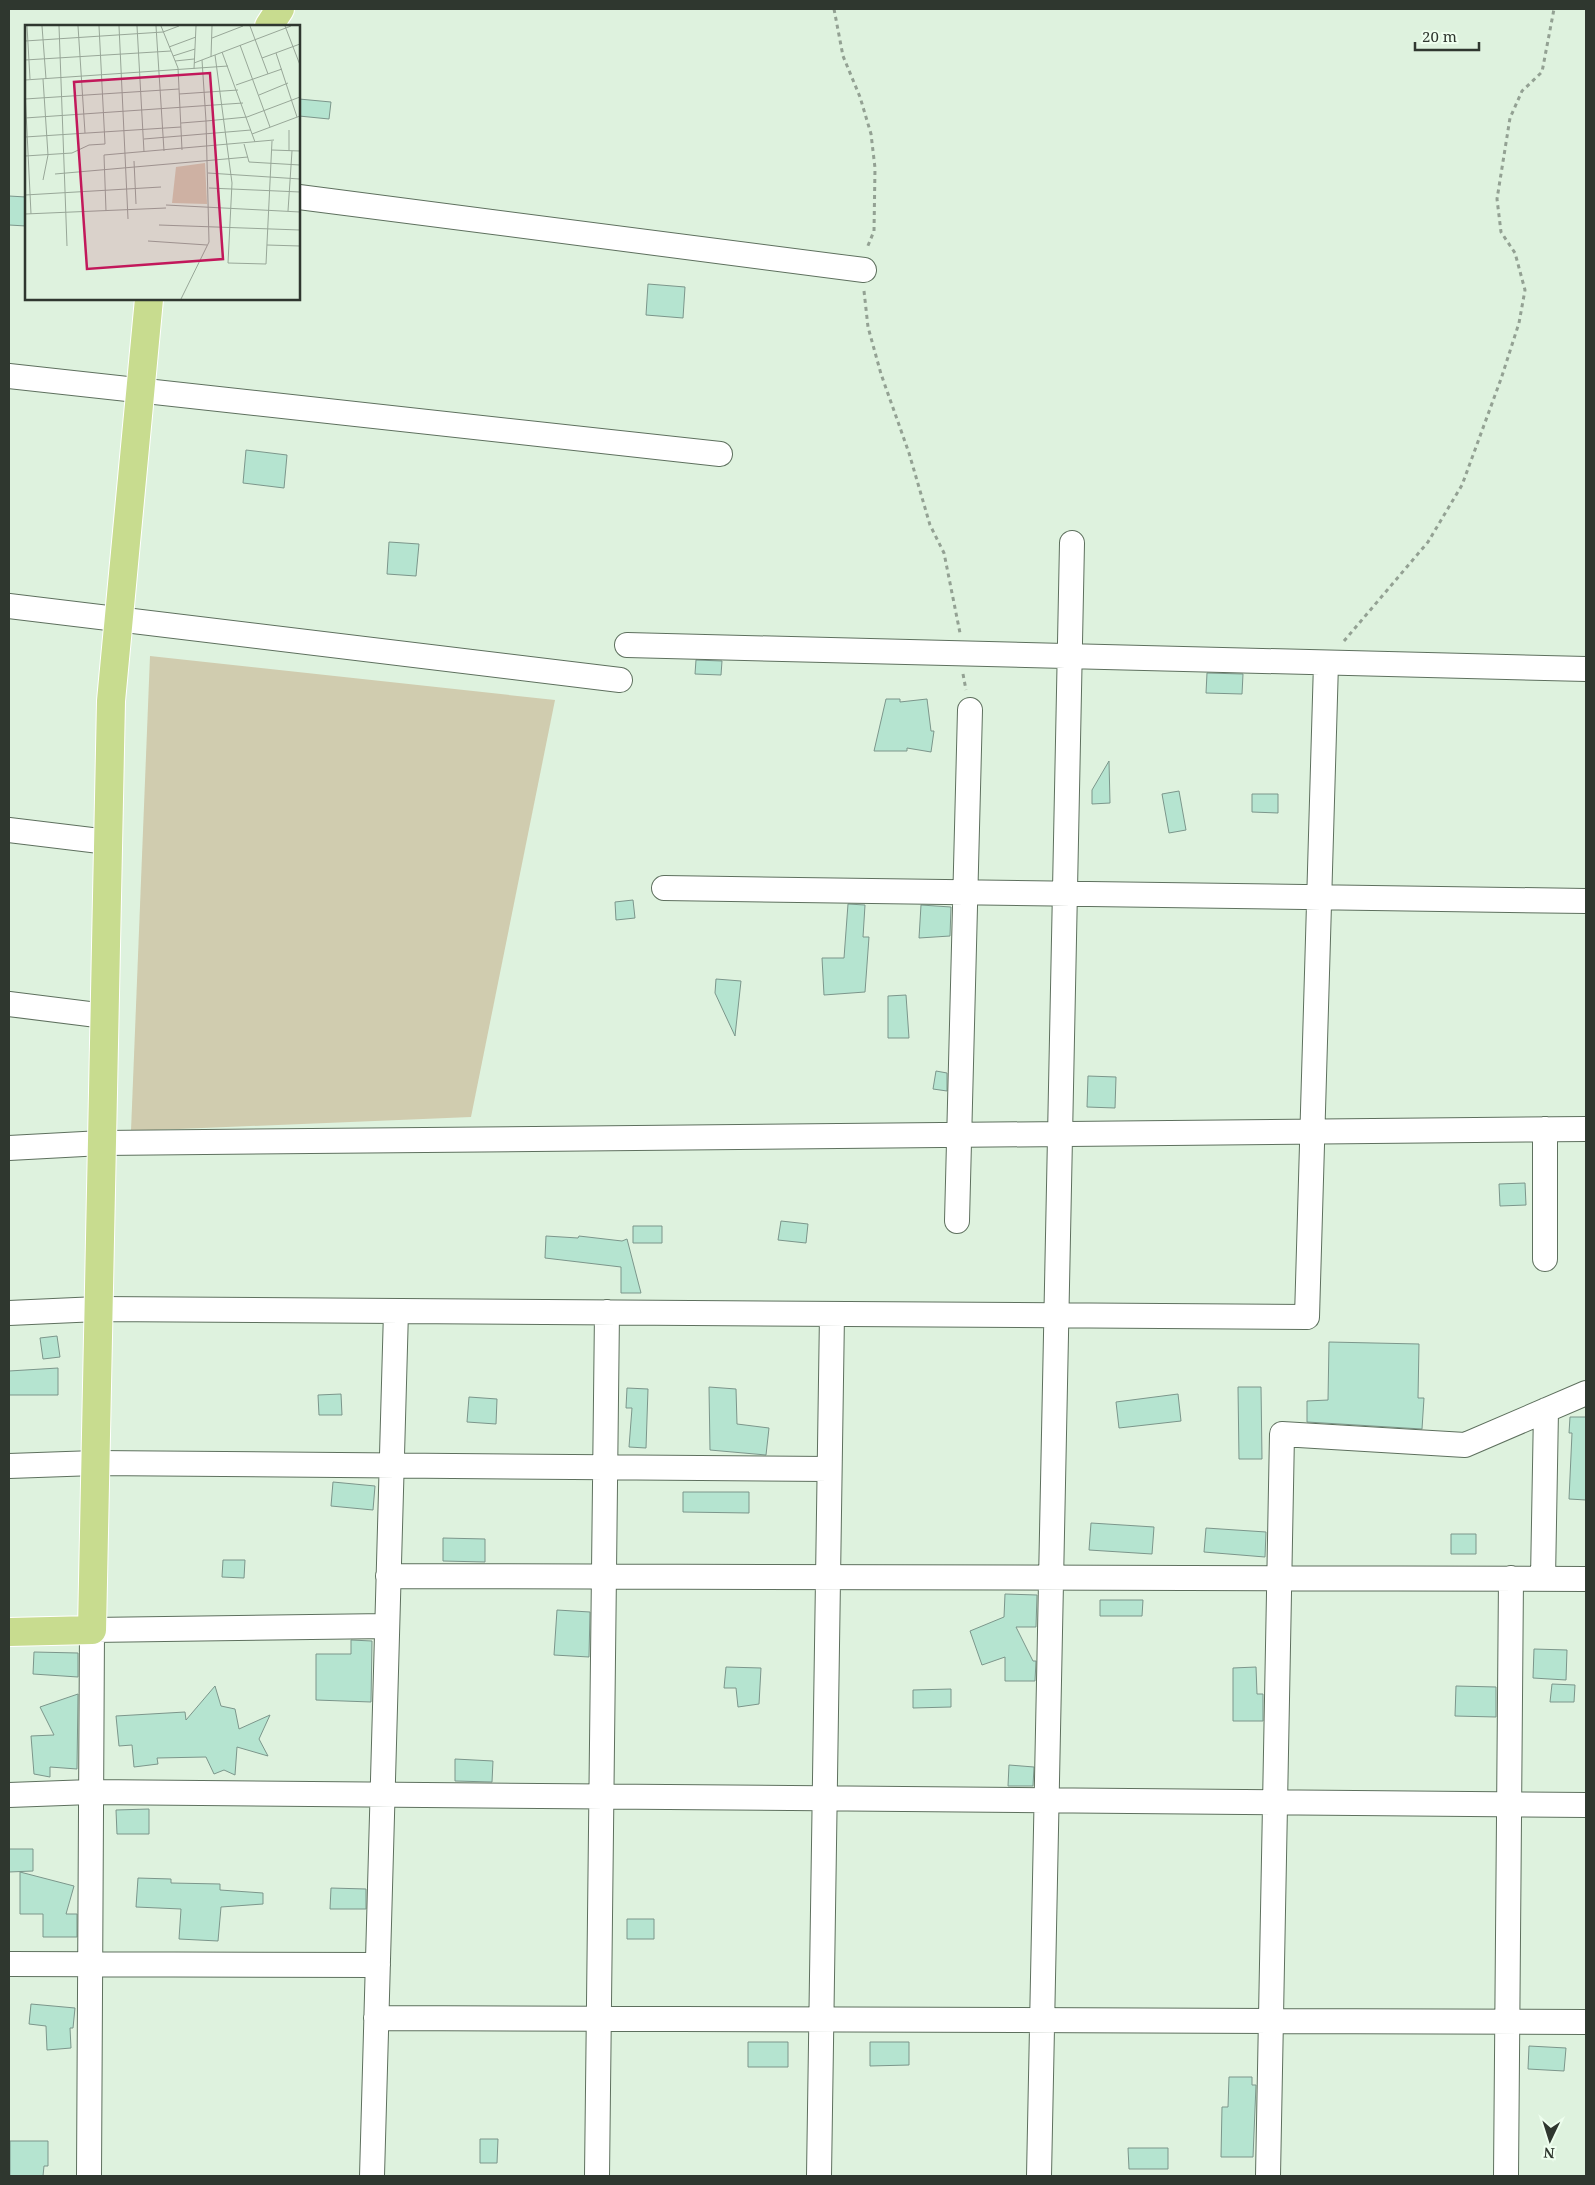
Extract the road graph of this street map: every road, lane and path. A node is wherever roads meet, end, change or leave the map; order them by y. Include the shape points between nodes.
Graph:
1 (280, 9) edge
2 (834, 9) edge
3 (1554, 9) edge
4 (270, 25) edge
5 (300, 197) edge
6 (864, 270) junction
7 (149, 300) edge
8 (9, 376) edge
9 (141, 391) junction
10 (720, 454) dead end
11 (1072, 543) dead end
12 (9, 606) edge
13 (119, 620) junction
14 (627, 645) dead end
15 (961, 653) junction
16 (1070, 656) junction
17 (1326, 662) junction
18 (1586, 669) edge
19 (620, 680) dead end
20 (970, 710) joint
21 (9, 830) edge
22 (108, 842) junction
23 (664, 888) dead end
24 (966, 892) junction
25 (1065, 894) junction
26 (1319, 898) junction
27 (1586, 902) edge
28 (9, 1004) edge
29 (105, 1016) junction
30 (1544, 1129) junction
31 (1586, 1129) edge
32 (1312, 1132) junction
33 (1060, 1134) junction
34 (959, 1135) junction
35 (102, 1143) junction
36 (9, 1148) edge
37 (957, 1221) dead end
38 (1545, 1258) dead end
39 (98, 1309) junction
40 (396, 1311) junction
41 (607, 1312) junction
42 (9, 1313) edge
43 (832, 1314) junction
44 (1057, 1316) junction
45 (1586, 1393) edge
46 (1546, 1410) junction
47 (95, 1463) junction
48 (9, 1466) edge
49 (391, 1466) junction
50 (606, 1468) junction
51 (829, 1469) junction
52 (388, 1576) junction
53 (604, 1577) junction
54 (828, 1577) junction
55 (1051, 1578) junction
56 (1280, 1578) junction
57 (1511, 1578) junction
58 (1543, 1579) junction
59 (1586, 1579) edge
60 (387, 1626) junction
61 (92, 1630) junction
62 (9, 1632) edge
63 (91, 1792) junction
64 (9, 1794) edge
65 (382, 1794) junction
66 (602, 1796) junction
67 (825, 1798) junction
68 (1047, 1800) junction
69 (1275, 1802) junction
70 (1509, 1804) junction
71 (1586, 1805) edge
72 (9, 1964) edge
73 (90, 1964) junction
74 (378, 1965) junction
75 (376, 2018) junction
76 (599, 2018) junction
77 (821, 2020) junction
78 (1043, 2020) junction
79 (1271, 2021) junction
80 (1507, 2022) junction
81 (1586, 2022) edge
82 (90, 2176) edge
83 (372, 2176) edge
84 (597, 2176) edge
85 (819, 2176) edge
86 (1039, 2176) edge
87 (1268, 2176) edge
88 (1506, 2176) edge

1 - 4 main road
2 - 6 path via 843,56 871,134 875,168 874,231 865,253
3 - 17 path via 1542,72 1522,91 1510,118 1497,199 1501,232 1516,254 1525,290 1502,379 1462,485 1428,542
5 - 6 street
6 - 15 path via 868,327 930,525 944,553
7 - 9 main road
8 - 9 street
9 - 10 street
9 - 13 main road
11 - 16 street
12 - 13 street
13 - 19 street
13 - 22 main road via 111,701
14 - 15 street
15 - 16 street
15 - 20 path
16 - 17 street
16 - 25 street
17 - 18 street
17 - 26 street
20 - 24 street
21 - 22 street
22 - 29 main road
23 - 24 street
24 - 25 street
24 - 34 street
25 - 26 street
25 - 33 street
26 - 27 street
26 - 32 street
28 - 29 street
29 - 35 main road
30 - 31 street
30 - 32 street
30 - 38 street
32 - 33 street
32 - 44 street via 1307,1317
33 - 34 street
33 - 44 street
34 - 35 street
34 - 37 street
35 - 36 street
35 - 39 main road
39 - 40 street
39 - 42 street
39 - 47 main road
40 - 41 street
40 - 49 street
41 - 43 street
41 - 50 street
43 - 44 street
43 - 51 street
44 - 55 street
45 - 46 street
46 - 56 street via 1465,1445 1282,1434
46 - 58 street
47 - 48 street
47 - 49 street
47 - 61 main road
49 - 50 street
49 - 52 street
50 - 51 street
50 - 53 street
51 - 54 street
52 - 53 street
52 - 60 street
53 - 54 street
53 - 66 street
54 - 55 street
54 - 67 street
55 - 56 street
55 - 68 street
56 - 57 street
56 - 69 street
57 - 58 street
57 - 70 street
58 - 59 street
60 - 61 street
60 - 65 street
61 - 62 main road
61 - 63 street
63 - 64 street
63 - 65 street
63 - 73 street
65 - 66 street
65 - 74 street
66 - 67 street
66 - 76 street
67 - 68 street
67 - 77 street
68 - 69 street
68 - 78 street
69 - 70 street
69 - 79 street
70 - 71 street
70 - 80 street
72 - 73 street
73 - 74 street
73 - 82 street
74 - 75 street
75 - 76 street
75 - 83 street
76 - 77 street
76 - 84 street
77 - 78 street
77 - 85 street
78 - 79 street
78 - 86 street
79 - 80 street
79 - 87 street
80 - 81 street
80 - 88 street

